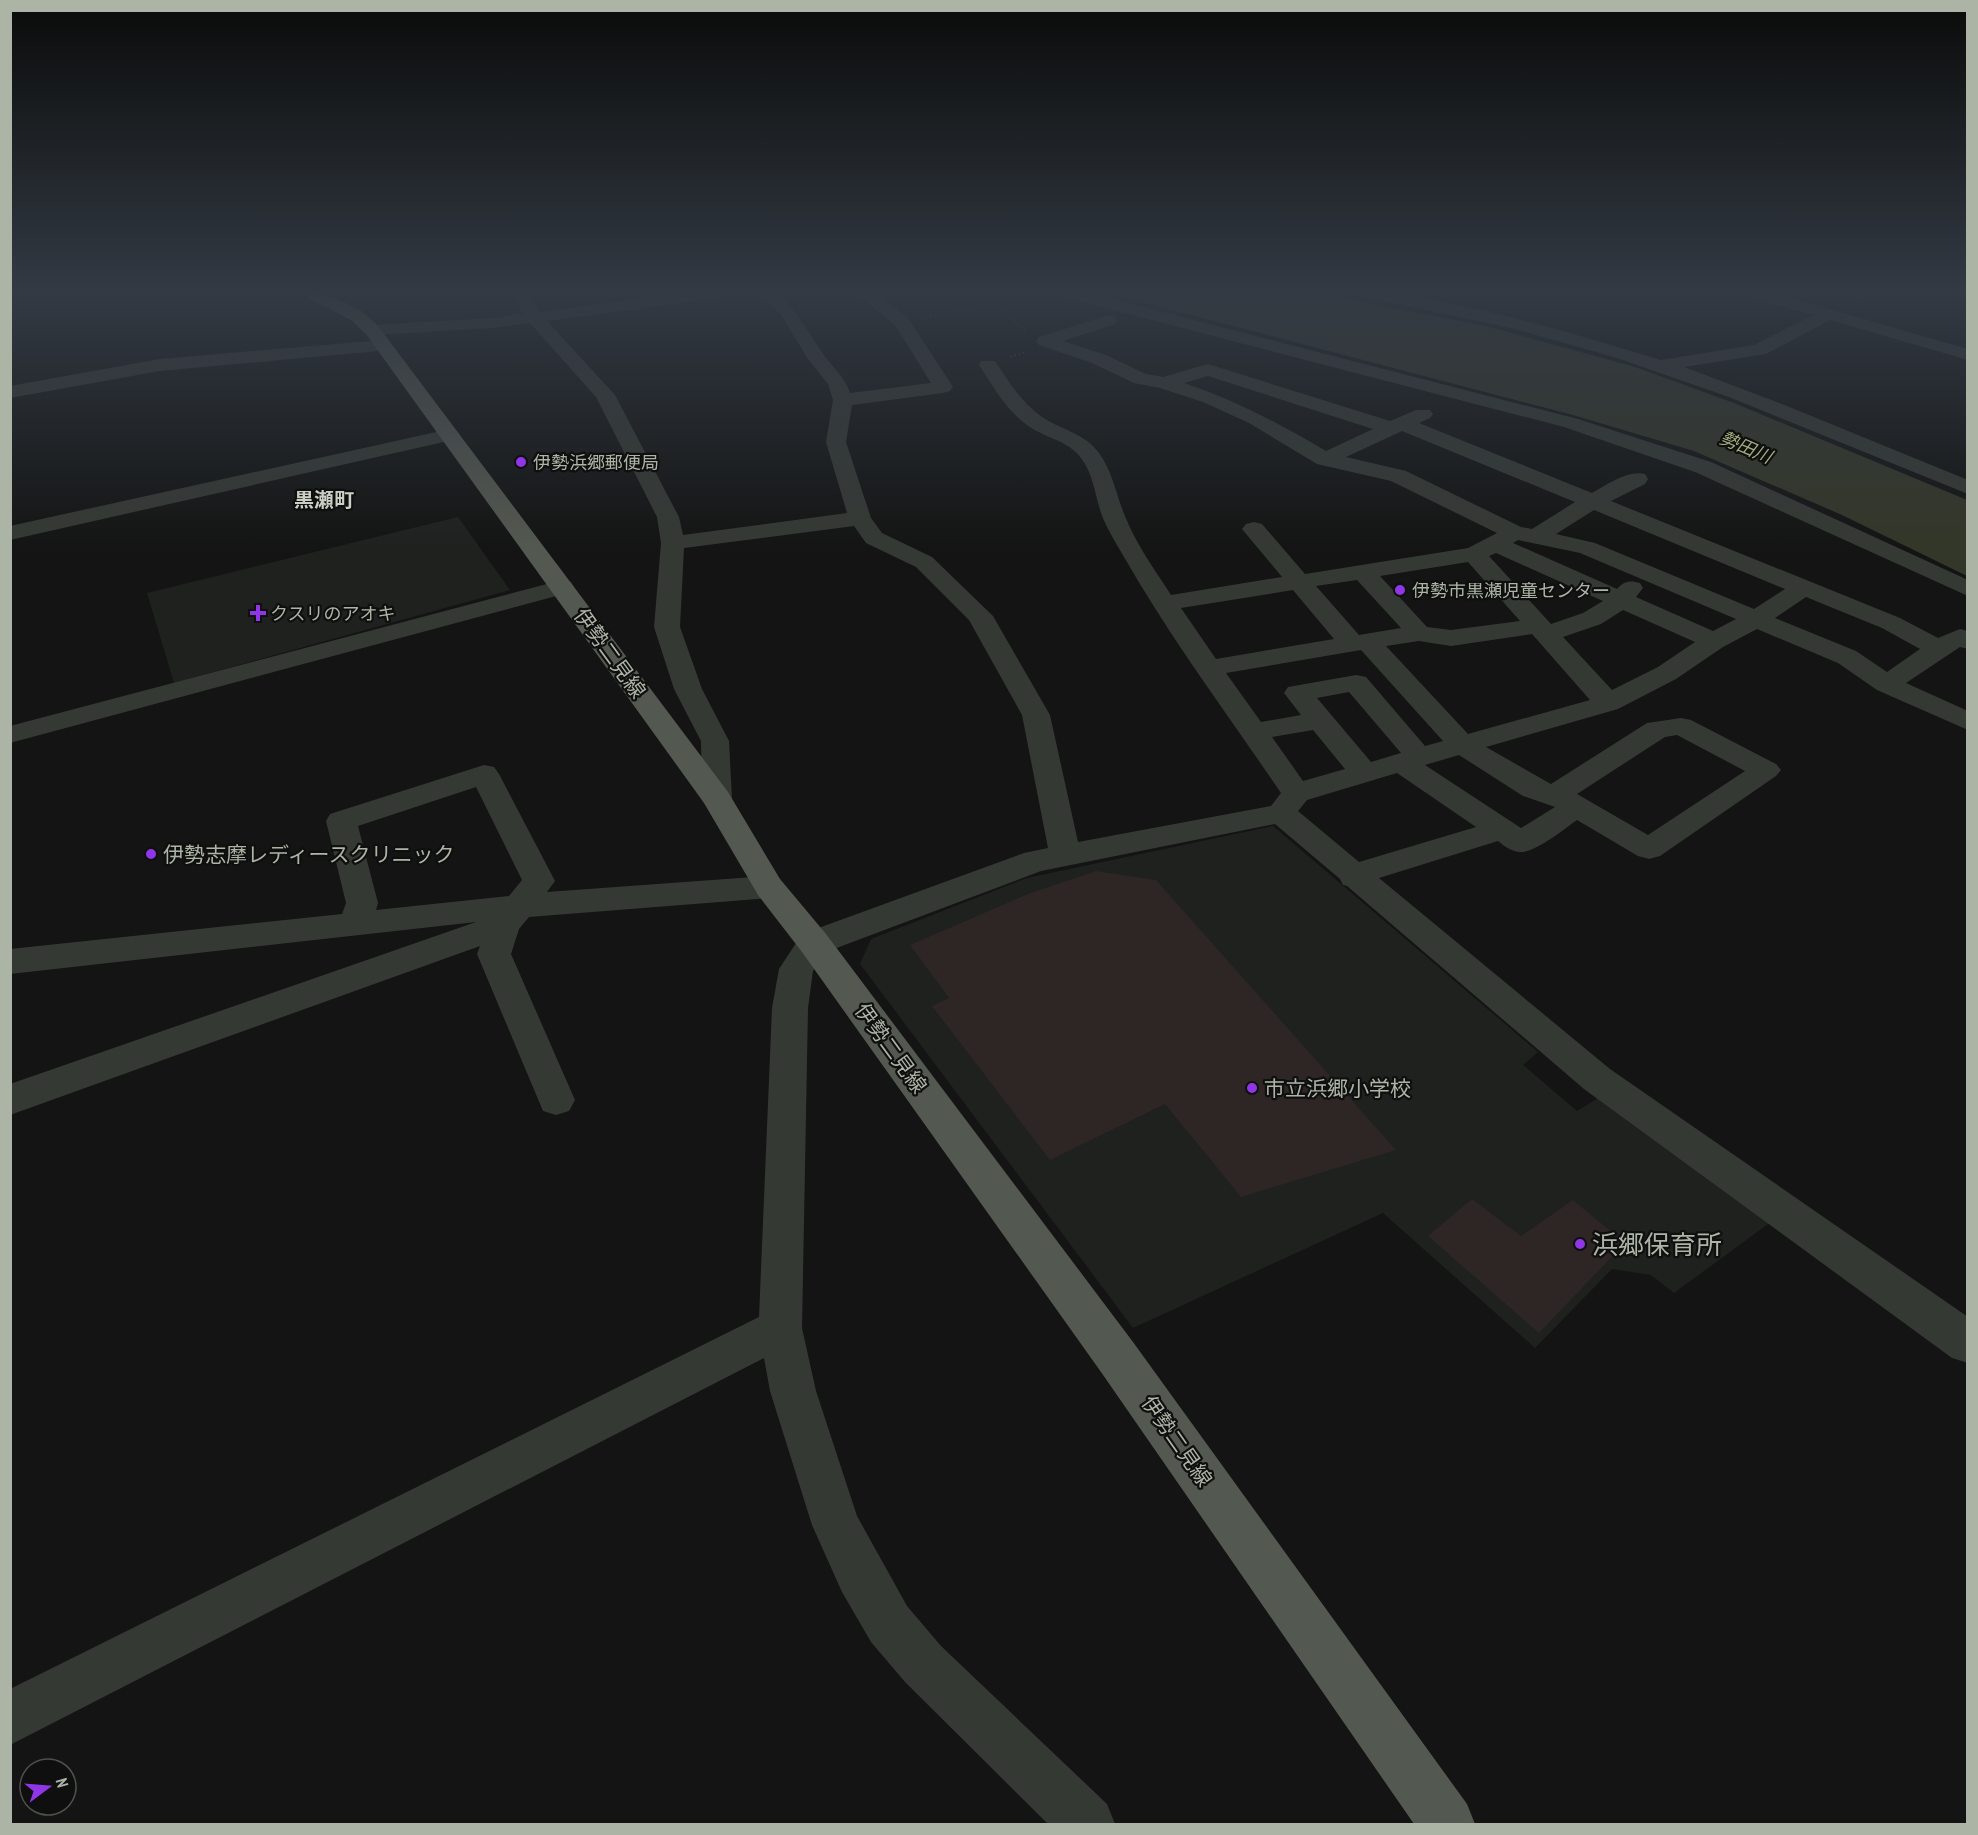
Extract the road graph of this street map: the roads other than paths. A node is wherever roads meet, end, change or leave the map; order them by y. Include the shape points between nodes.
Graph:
1 (79, 380) edge
2 (408, 380) edge
3 (591, 380) edge
4 (834, 380) edge
5 (938, 380) edge
6 (999, 380) edge
7 (1145, 380) edge
8 (1175, 380) edge
9 (1240, 380) edge
10 (1368, 380) edge
11 (1398, 380) edge
12 (1699, 380) edge
13 (1164, 383) junction
14 (10, 392) edge
15 (843, 400) junction
16 (1398, 427) junction
17 (450, 435) junction
18 (1325, 459) junction
19 (1637, 479) dead end
20 (1968, 488) edge
21 (1601, 497) junction
22 (860, 518) junction
23 (1254, 529) dead end
24 (10, 532) edge
25 (1538, 535) junction
26 (672, 543) junction
27 (1495, 543) junction
28 (1693, 543) junction
29 (1362, 571) junction
30 (1646, 572) junction
31 (1300, 582) junction
32 (562, 587) junction
33 (1803, 588) junction
34 (1968, 590) edge
35 (1620, 600) junction
36 (1166, 603) junction
37 (1756, 619) junction
38 (1542, 630) junction
39 (1419, 633) junction
40 (1714, 641) junction
41 (1968, 641) edge
42 (1360, 643) junction
43 (1938, 648) junction
44 (1211, 668) junction
45 (1887, 684) junction
46 (1608, 703) junction
47 (1320, 720) junction
48 (1968, 722) edge
49 (1255, 732) junction
50 (10, 735) edge
51 (1462, 745) junction
52 (1410, 760) junction
53 (1364, 773) junction
54 (717, 799) junction
55 (1566, 801) junction
56 (1289, 803) junction
57 (1500, 830) junction
58 (1065, 854) junction
59 (1354, 877) junction
60 (769, 887) junction
61 (512, 915) junction
62 (355, 923) junction
63 (814, 943) junction
64 (10, 962) edge
65 (10, 1100) edge
66 (556, 1100) dead end
67 (780, 1328) junction
68 (1968, 1343) edge
69 (10, 1718) edge
70 (1087, 1824) edge
71 (1447, 1824) edge

1 - 14 street
2 - 17 main road, 伊勢二見線
3 - 26 street via 605,395 668,517
4 - 15 street
5 - 15 street via 943,387
6 - 36 street via 1035,422 1076,441 1090,455 1105,482 1116,521
7 - 13 street
8 - 13 street
9 - 16 street
10 - 16 street via 1443,404
11 - 34 street via 1571,423 1684,460
12 - 20 street
13 - 18 street via 1256,419
15 - 22 street via 836,442
16 - 18 street
16 - 21 street
17 - 24 street
17 - 32 main road, 伊勢二見線
18 - 27 street via 1398,476
19 - 21 street
21 - 25 street
21 - 28 street
22 - 26 street
22 - 58 street via 874,538 924,562 980,616 1036,715
23 - 31 street
25 - 27 street
25 - 30 street via 1587,548
26 - 54 street via 667,627 688,689 714,741
27 - 29 street
27 - 35 street
27 - 38 street
28 - 30 street
28 - 33 street
29 - 31 street
29 - 39 street
30 - 35 street
30 - 37 street
31 - 36 street
31 - 42 street
32 - 50 street
32 - 54 main road, 伊勢二見線
33 - 37 street
33 - 43 street via 1891,623
35 - 38 street via 1588,622
35 - 40 street
36 - 44 street
37 - 40 street
37 - 45 street via 1847,657
38 - 39 street via 1451,638
38 - 46 street
39 - 42 street
40 - 46 street via 1667,673
41 - 43 street via 1960,637
42 - 44 street
42 - 51 street
43 - 45 street
44 - 49 street
45 - 48 street
46 - 51 street
47 - 49 street
47 - 52 street via 1298,693 1356,683
47 - 53 street
49 - 56 street
51 - 52 street
51 - 55 street via 1534,789
52 - 53 street
52 - 57 street
53 - 56 street
54 - 60 main road, 伊勢二見線
55 - 55 street via 1657,729 1681,726 1766,770 1649,849
55 - 57 street via 1521,842
56 - 58 street via 1234,824
56 - 59 street
57 - 59 street via 1377,866
58 - 63 street via 1001,872
59 - 68 street via 1597,1079
60 - 61 street
60 - 63 main road, 伊勢二見線
61 - 62 street
61 - 62 street via 539,882 484,774 340,821 362,903
61 - 65 street
61 - 66 street via 494,954
62 - 64 street
63 - 67 street via 796,969 790,1008
63 - 71 main road, 伊勢二見線 via 1118,1357
67 - 69 street
67 - 70 street via 793,1391 836,1525 889,1624 923,1664

